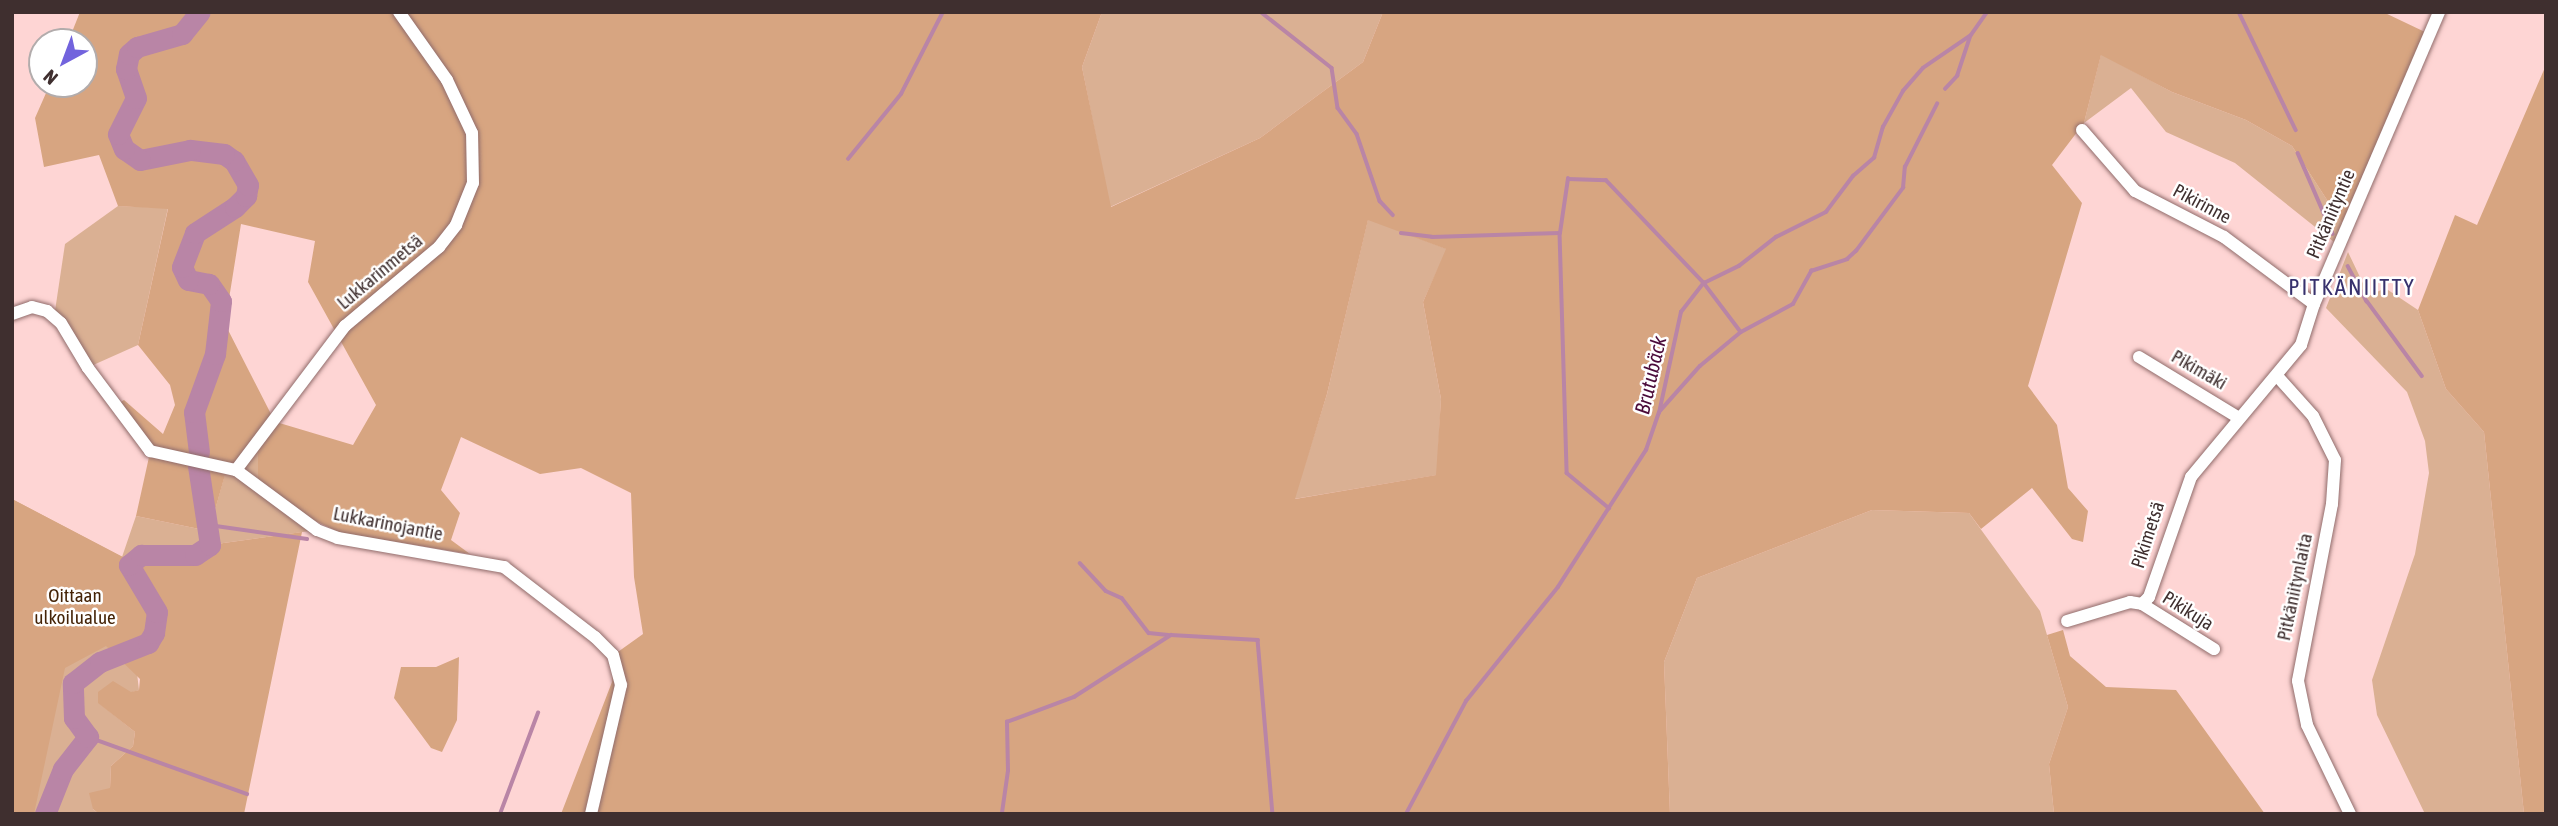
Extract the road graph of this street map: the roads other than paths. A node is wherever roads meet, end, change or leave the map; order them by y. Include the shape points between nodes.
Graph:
1 (399, 12) edge
2 (2439, 12) edge
3 (2082, 130) dead end
4 (2314, 304) junction
5 (12, 314) edge
6 (2139, 357) dead end
7 (2278, 377) junction
8 (2239, 418) junction
9 (236, 470) junction
10 (2141, 604) junction
11 (2067, 621) dead end
12 (2214, 649) dead end
13 (591, 814) edge
14 (2350, 814) edge

1 - 9 street, Lukkarinmetsä via 447,80 472,132 473,183 456,225 439,247 345,326
2 - 4 street, Pitkäniityntie
3 - 4 street, Pikirinne via 2135,191 2224,237
4 - 7 street, Pitkäniityntie via 2301,345
5 - 9 street, Lukkarinojantie via 32,307 47,311 61,323 88,368 150,451
6 - 8 street, Pikimäki
7 - 8 street, Pitkäniityntie
7 - 14 street, Pitkäniitynlaita via 2313,416 2335,460 2332,504 2298,681 2307,725
8 - 10 street, Pikimetsä via 2186,486 2148,597
9 - 13 street, Lukkarinojantie via 317,530 338,538 504,567 595,636 613,655 621,685
10 - 11 street via 2130,602
10 - 12 street, Pikikuja

